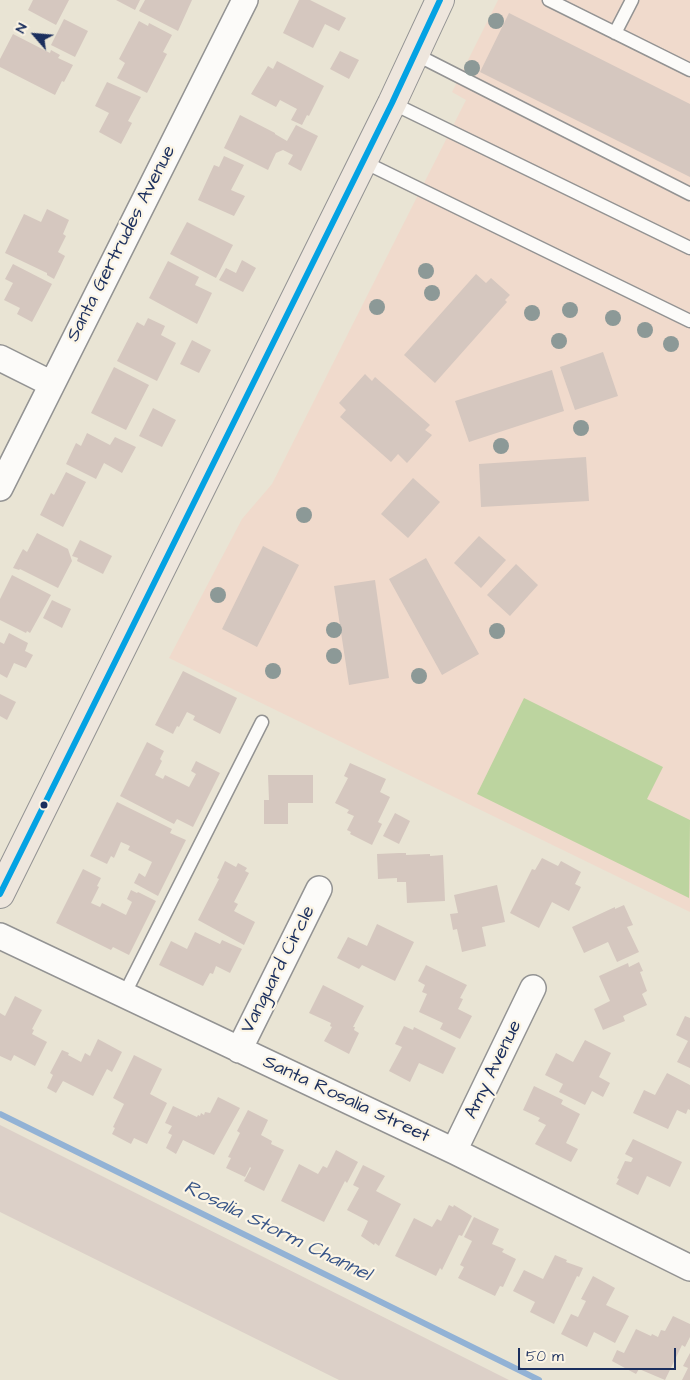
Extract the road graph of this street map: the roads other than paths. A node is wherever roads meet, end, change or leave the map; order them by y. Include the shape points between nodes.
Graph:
1 (245, 0) edge
2 (440, 0) edge
3 (549, 0) edge
4 (632, 0) edge
5 (615, 33) junction
6 (415, 54) junction
7 (690, 70) edge
8 (392, 103) junction
9 (362, 160) junction
10 (690, 194) edge
11 (690, 248) edge
12 (690, 322) edge
13 (0, 358) edge
14 (52, 384) junction
15 (0, 488) edge
16 (262, 722) dead end
17 (319, 889) dead end
18 (0, 894) edge
19 (0, 936) edge
20 (533, 988) dead end
21 (124, 995) junction
22 (239, 1050) junction
23 (454, 1151) junction
24 (688, 1262) edge

1 - 14 street, Santa Gertrudes Avenue
2 - 6 main road
3 - 5 lane
4 - 5 lane
5 - 7 lane
6 - 8 main road
6 - 10 lane
8 - 9 main road
8 - 11 lane
9 - 12 lane
9 - 18 main road
13 - 14 street
14 - 15 street, Santa Gertrudes Avenue
16 - 21 lane
17 - 22 street, Vanguard Circle
19 - 21 street, Santa Rosalia Street
20 - 23 street, Amy Avenue
21 - 22 street, Santa Rosalia Street
22 - 23 street, Santa Rosalia Street
23 - 24 street, Santa Rosalia Street

